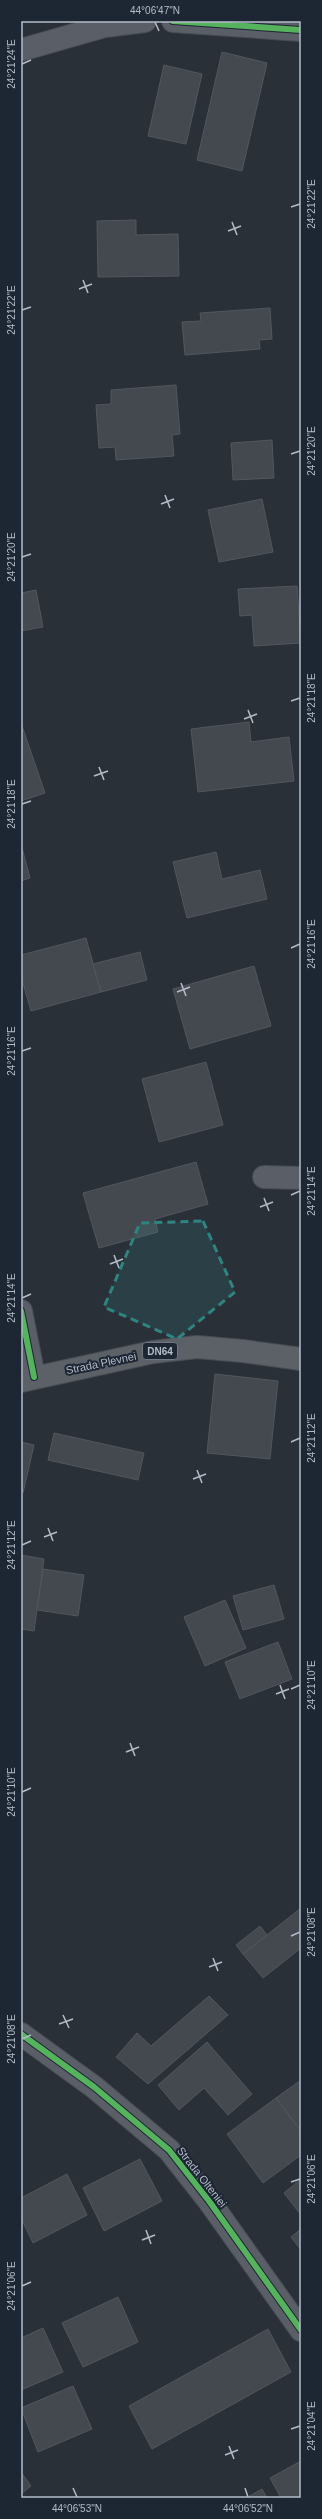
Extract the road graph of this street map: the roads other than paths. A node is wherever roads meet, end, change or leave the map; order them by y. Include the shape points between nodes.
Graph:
1 (145, 21) edge
2 (173, 21) edge
3 (301, 30) edge
4 (21, 50) edge
5 (264, 1177) dead end
6 (301, 1178) edge
7 (21, 1312) edge
8 (301, 1359) edge
9 (28, 1379) edge
10 (21, 2034) edge
11 (301, 2330) edge

1 - 4 street via 105,26
2 - 3 street
5 - 6 street
7 - 9 street
8 - 9 main road, Strada Plevnei / DN64 via 243,1350 197,1347 153,1352
10 - 11 street, Strada Olteniei via 94,2087 169,2150 209,2201

